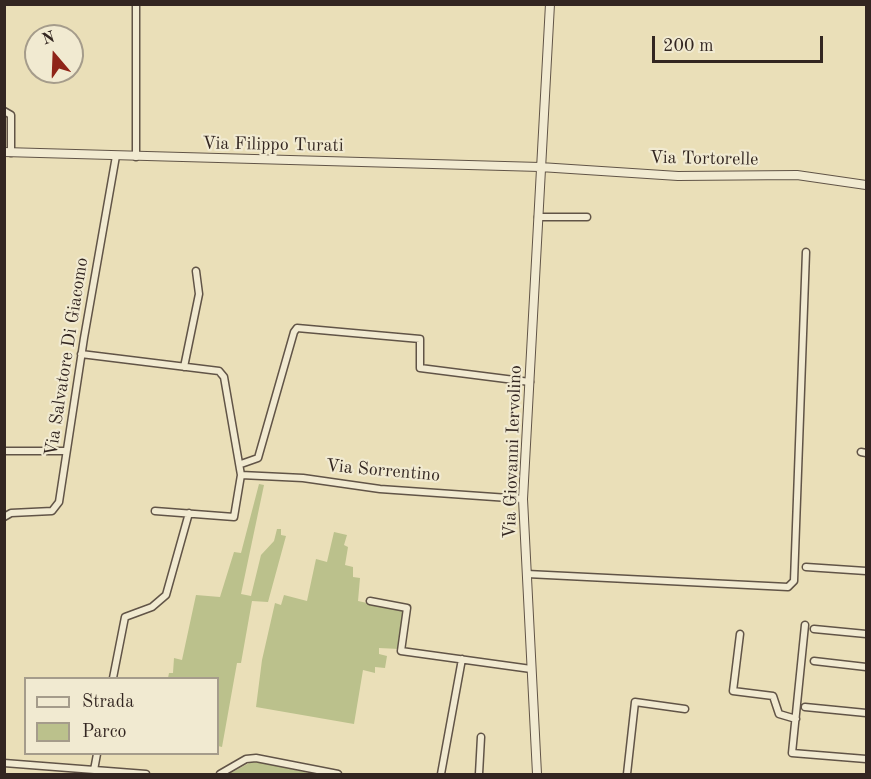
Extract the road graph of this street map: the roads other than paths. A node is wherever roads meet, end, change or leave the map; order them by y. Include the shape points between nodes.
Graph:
1 (136, 4) edge
2 (550, 4) edge
3 (4, 111) edge
4 (8, 152) edge
5 (116, 156) junction
6 (136, 157) junction
7 (540, 167) junction
8 (867, 185) edge
9 (538, 217) junction
10 (587, 217) dead end
11 (806, 252) dead end
12 (196, 271) dead end
13 (81, 354) junction
14 (184, 367) junction
15 (530, 382) junction
16 (4, 451) edge
17 (66, 451) junction
18 (241, 464) junction
19 (241, 475) junction
20 (523, 499) junction
21 (155, 511) dead end
22 (189, 513) junction
23 (4, 517) edge
24 (806, 567) dead end
25 (867, 571) edge
26 (527, 574) junction
27 (370, 601) dead end
28 (805, 625) dead end
29 (814, 629) dead end
30 (740, 634) dead end
31 (867, 634) edge
32 (462, 660) junction
33 (814, 661) dead end
34 (867, 667) edge
35 (531, 669) junction
36 (112, 677) edge
37 (805, 706) dead end
38 (685, 709) dead end
39 (867, 713) edge
40 (796, 719) junction
41 (481, 737) dead end
42 (98, 755) edge
43 (867, 759) edge
44 (4, 763) edge
45 (94, 770) junction
46 (146, 774) edge
47 (220, 774) edge
48 (338, 774) edge
49 (441, 774) edge
50 (479, 774) edge
51 (537, 774) edge
52 (627, 774) edge

1 - 6 street
2 - 7 street, Via Giovanni Iervolino
3 - 4 street via 11,115
4 - 5 street, Via Filippo Turati
5 - 6 street, Via Filippo Turati
5 - 13 street, Via Salvatore Di Giacomo
6 - 7 street, Via Filippo Turati
7 - 8 street, Via Tortorelle via 678,176 796,175
7 - 9 street, Via Giovanni Iervolino
9 - 10 street
9 - 15 street, Via Giovanni Iervolino
11 - 26 street via 794,581 788,587
12 - 14 street via 199,294
13 - 14 street
13 - 17 street, Via Salvatore Di Giacomo
14 - 18 street via 222,373
15 - 18 street via 420,368 420,339 297,328 258,458
15 - 20 street, Via Giovanni Iervolino
16 - 17 street
17 - 23 street, Via Salvatore Di Giacomo via 56,509
18 - 19 street
19 - 20 street, Via Sorrentino
19 - 22 street via 234,517
20 - 26 street, Via Giovanni Iervolino
21 - 22 street
22 - 36 street via 166,596 152,608 125,617
24 - 25 street
26 - 35 street, Via Giovanni Iervolino
27 - 32 street via 407,608 401,651
28 - 40 street
29 - 31 street
30 - 40 street via 734,691 773,696 779,714
32 - 35 street
32 - 49 street
33 - 34 street
35 - 51 street, Via Giovanni Iervolino
37 - 39 street
38 - 52 street via 635,702
40 - 43 street via 792,753
41 - 50 street
42 - 45 street
44 - 45 street
45 - 46 street
47 - 48 street via 246,759 256,758

